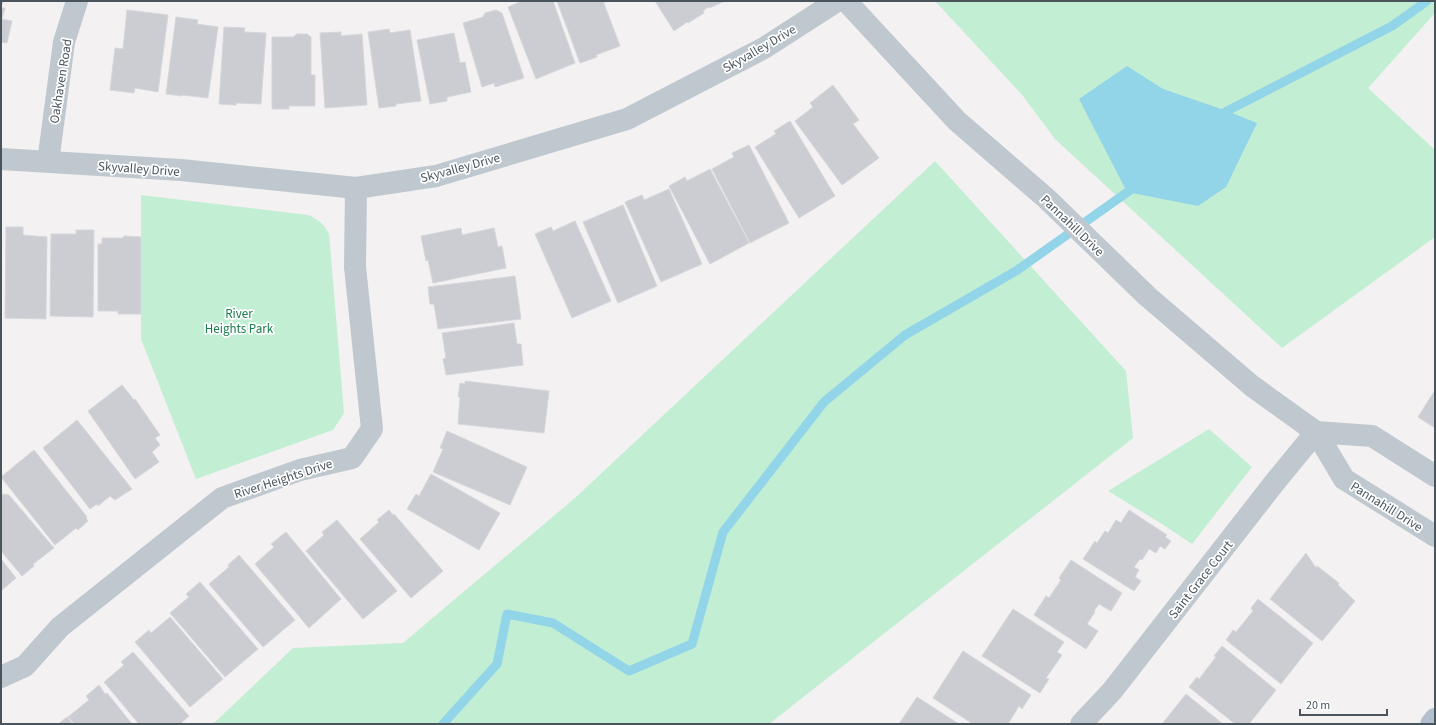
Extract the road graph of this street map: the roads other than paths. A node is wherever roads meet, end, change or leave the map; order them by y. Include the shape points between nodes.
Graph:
1 (77, 1) edge
2 (837, 1) edge
3 (846, 1) edge
4 (1, 159) edge
5 (48, 162) junction
6 (356, 188) junction
7 (1316, 432) junction
8 (1435, 476) edge
9 (1435, 536) edge
10 (1, 677) edge
11 (1435, 719) edge
12 (1081, 724) edge
13 (1431, 724) edge

1 - 5 street, Oakhaven Road via 64,42
2 - 6 street, Skyvalley Drive via 764,48 627,119 436,176
3 - 7 street, Pannahill Drive via 957,120 1047,199 1147,296 1252,386
4 - 5 street, Skyvalley Drive
5 - 6 street, Skyvalley Drive via 180,170
6 - 10 street, River Heights Drive via 355,267 372,429 352,458 300,470 222,498 60,627 25,666
7 - 8 street via 1372,436
7 - 9 street, Pannahill Drive via 1344,479
7 - 12 street, Saint Grace Court via 1112,691
11 - 13 main road

